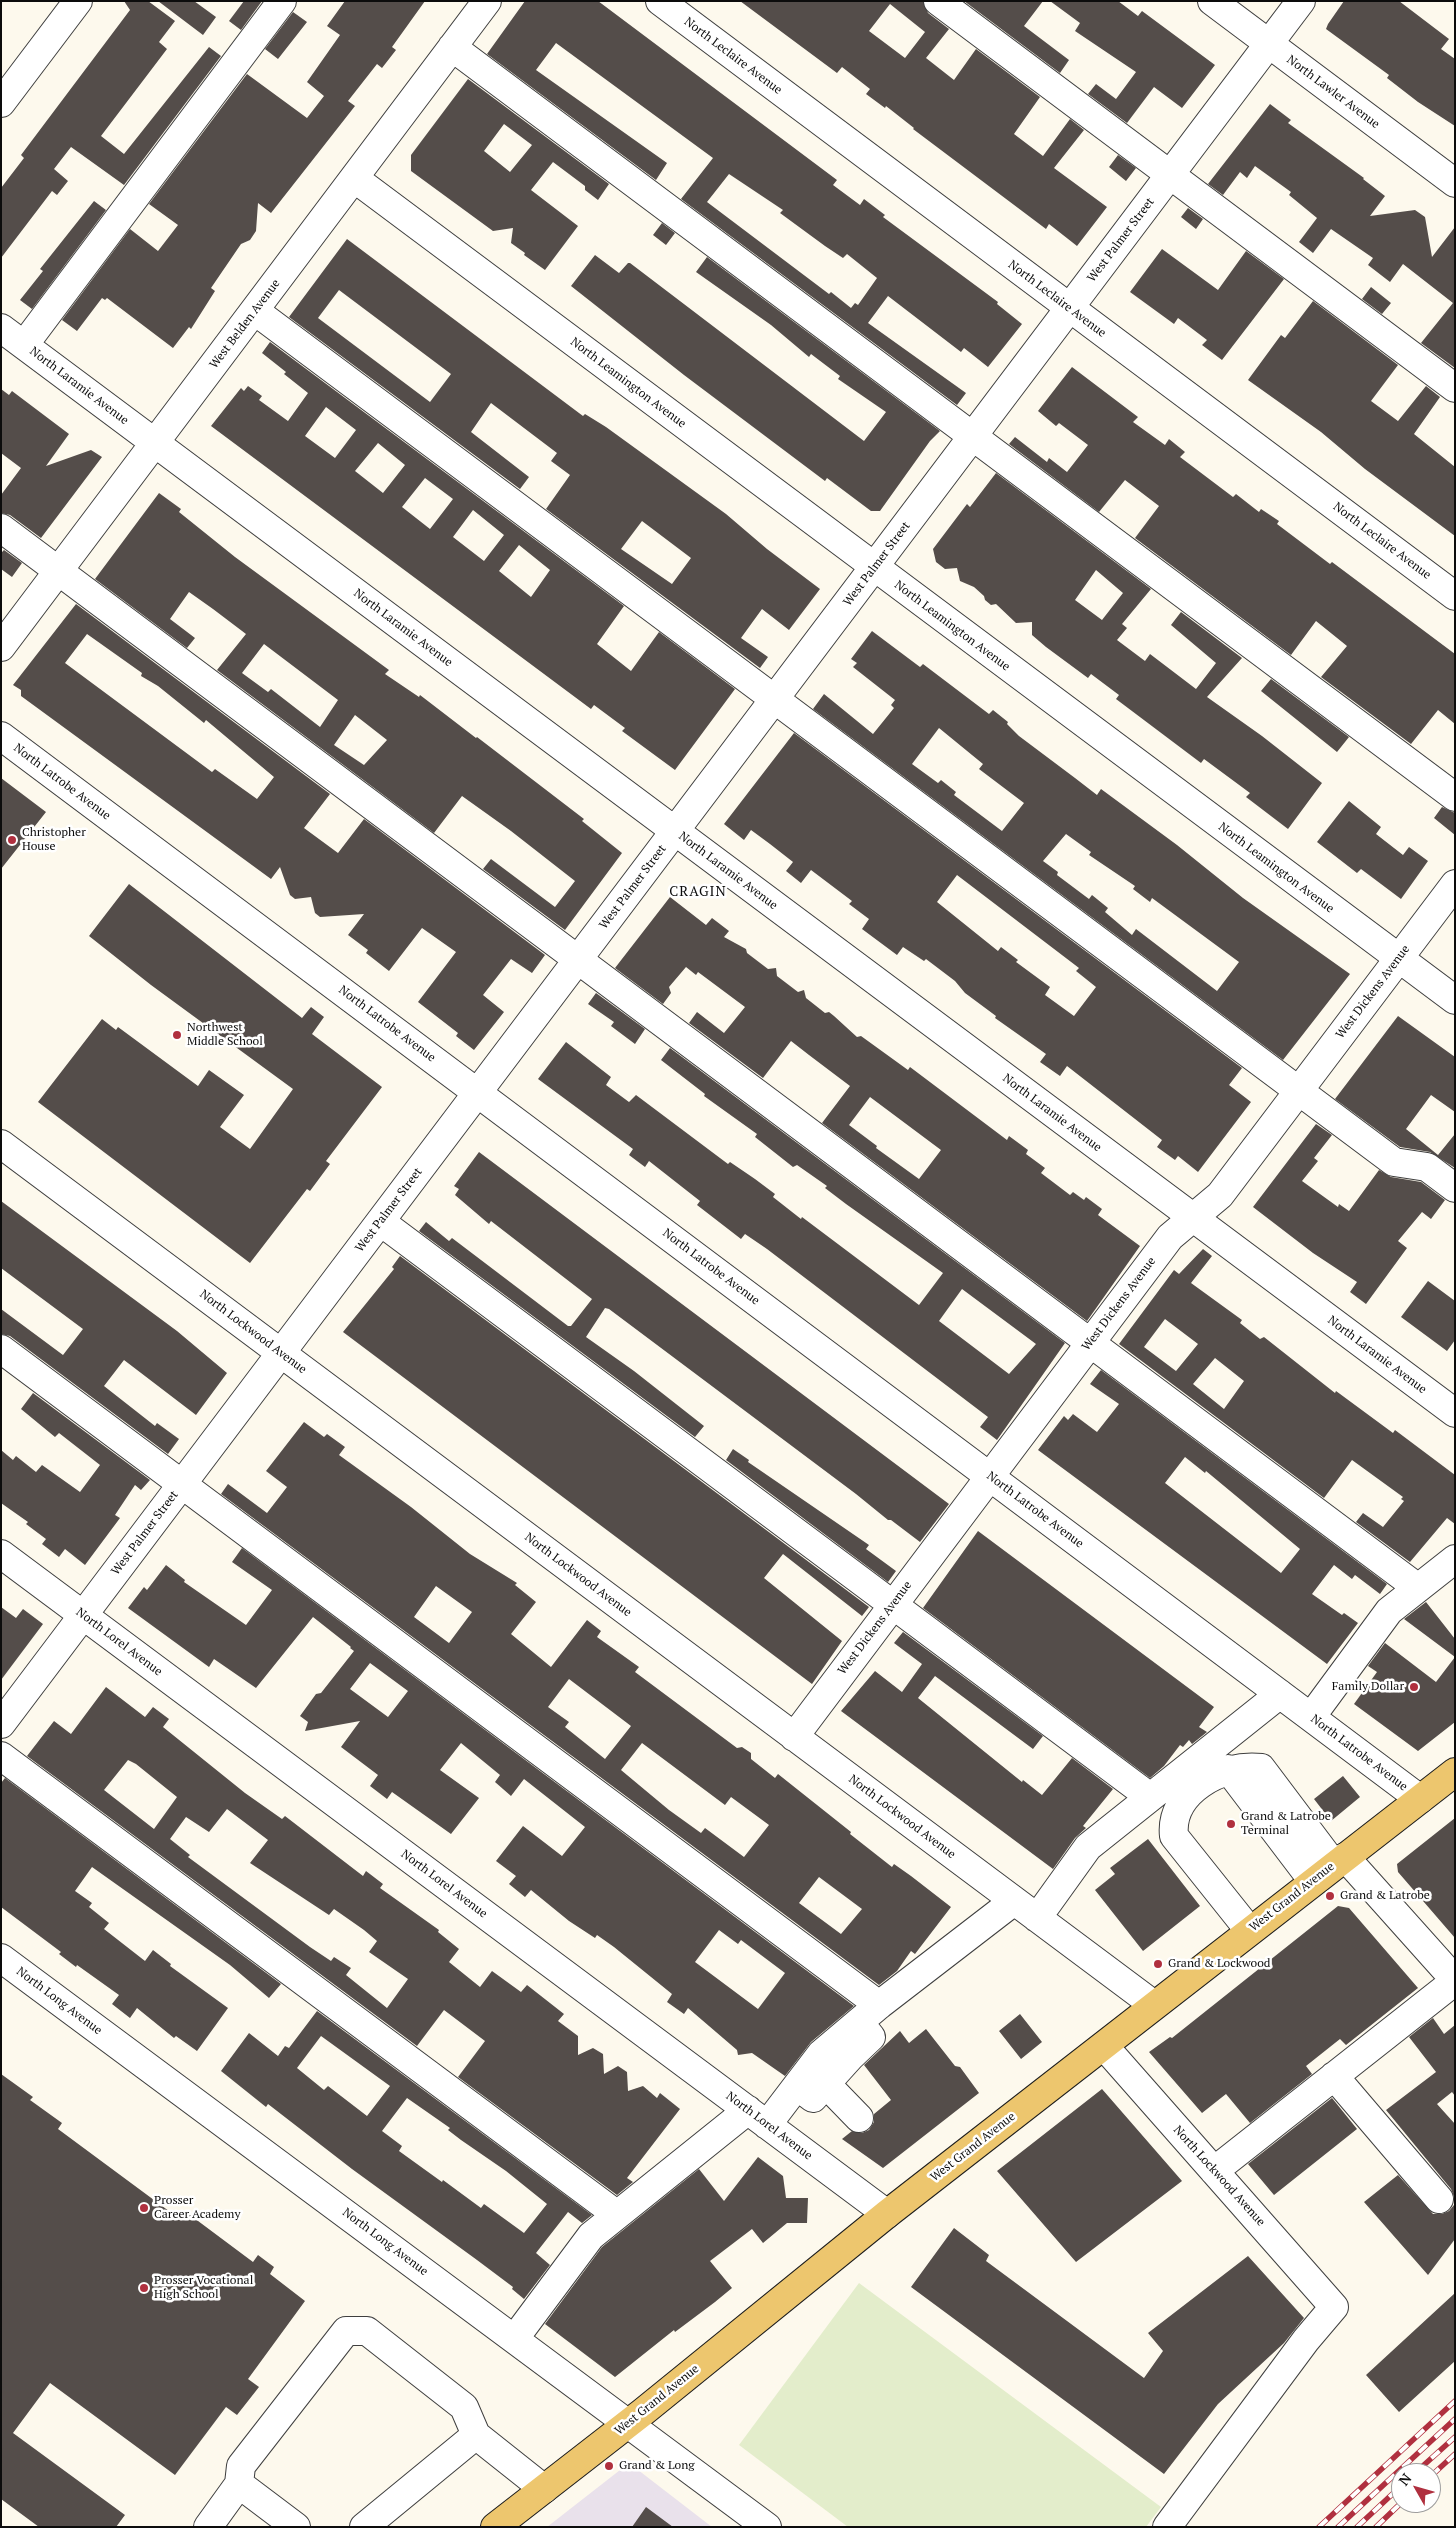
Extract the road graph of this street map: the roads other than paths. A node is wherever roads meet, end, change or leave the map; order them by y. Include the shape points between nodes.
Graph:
1 (78, 1) edge
2 (282, 1) edge
3 (487, 1) edge
4 (660, 1) edge
5 (938, 1) edge
6 (1212, 1) edge
7 (1301, 1) edge
8 (1269, 44) junction
9 (452, 47) junction
10 (1, 103) edge
11 (1171, 174) junction
12 (354, 178) junction
13 (1455, 183) edge
14 (1070, 308) junction
15 (255, 311) junction
16 (1, 328) edge
17 (24, 345) junction
18 (1455, 388) edge
19 (973, 437) junction
20 (155, 443) junction
21 (1, 528) edge
22 (874, 568) junction
23 (59, 571) junction
24 (1455, 596) edge
25 (1, 646) edge
26 (774, 700) junction
27 (1, 736) edge
28 (1455, 797) edge
29 (675, 832) junction
30 (1455, 884) edge
31 (1398, 959) junction
32 (577, 961) junction
33 (1455, 1000) edge
34 (1299, 1091) junction
35 (478, 1093) junction
36 (1, 1144) edge
37 (1455, 1188) edge
38 (1194, 1219) junction
39 (381, 1222) junction
40 (1090, 1342) junction
41 (1, 1349) edge
42 (281, 1353) junction
43 (1455, 1413) edge
44 (989, 1476) junction
45 (182, 1484) junction
46 (1, 1554) edge
47 (1455, 1559) edge
48 (1418, 1588) junction
49 (893, 1604) junction
50 (83, 1615) junction
51 (1280, 1694) junction
52 (1311, 1717) junction
53 (1, 1724) edge
54 (794, 1737) junction
55 (1, 1756) edge
56 (1455, 1772) edge
57 (1150, 1797) junction
58 (1420, 1799) junction
59 (1331, 1868) junction
60 (1014, 1901) junction
61 (1037, 1918) junction
62 (1249, 1930) junction
63 (1, 1958) edge
64 (1455, 1980) edge
65 (1154, 2005) junction
66 (869, 2014) junction
67 (1104, 2046) junction
68 (1334, 2076) junction
69 (826, 2084) junction
70 (797, 2086) junction
71 (757, 2118) junction
72 (859, 2118) dead end
73 (1214, 2171) junction
74 (1439, 2199) dead end
75 (616, 2214) junction
76 (887, 2214) junction
77 (515, 2338) junction
78 (629, 2423) junction
79 (476, 2435) junction
80 (239, 2484) junction
81 (544, 2489) junction
82 (292, 2526) edge
83 (208, 2527) edge
84 (364, 2527) edge
85 (496, 2527) edge
86 (767, 2527) edge
87 (1167, 2527) edge

1 - 10 street
2 - 17 street
3 - 9 street, West Belden Avenue
4 - 14 street, North Leclaire Avenue
5 - 11 street
6 - 8 street, North Lawler Avenue
7 - 8 street, West Palmer Street
8 - 11 street, West Palmer Street
8 - 13 street, North Lawler Avenue
9 - 12 street, West Belden Avenue
9 - 19 street
11 - 14 street, West Palmer Street
11 - 18 street
12 - 15 street, West Belden Avenue
12 - 22 street, North Leamington Avenue
14 - 19 street, West Palmer Street
14 - 24 street, North Leclaire Avenue
15 - 20 street, West Belden Avenue
15 - 26 street
16 - 17 street, North Laramie Avenue
17 - 20 street, North Laramie Avenue
19 - 22 street, West Palmer Street
19 - 28 street
20 - 23 street, West Belden Avenue
20 - 29 street, North Laramie Avenue
21 - 23 street
22 - 26 street, West Palmer Street
22 - 31 street, North Leamington Avenue
23 - 25 street, West Belden Avenue
23 - 32 street
26 - 29 street, West Palmer Street
26 - 34 street
27 - 35 street, North Latrobe Avenue
29 - 32 street, West Palmer Street
29 - 38 street, North Laramie Avenue
30 - 31 street, West Dickens Avenue
31 - 33 street, North Leamington Avenue
31 - 34 street, West Dickens Avenue
32 - 35 street, West Palmer Street
32 - 40 street
34 - 37 street via 1394,1162 1427,1167
34 - 38 street, West Dickens Avenue via 1220,1195
35 - 39 street, West Palmer Street
35 - 44 street, North Latrobe Avenue
36 - 42 street, North Lockwood Avenue
38 - 40 street, West Dickens Avenue via 1170,1237
38 - 43 street, North Laramie Avenue
39 - 42 street, West Palmer Street
39 - 49 street
40 - 44 street, West Dickens Avenue
40 - 48 street
41 - 45 street
42 - 45 street, West Palmer Street
42 - 54 street, North Lockwood Avenue
44 - 49 street, West Dickens Avenue
44 - 51 street, North Latrobe Avenue
45 - 50 street, West Palmer Street
45 - 66 street
46 - 50 street, North Lorel Avenue
47 - 48 street
48 - 52 street via 1389,1611
49 - 54 street, West Dickens Avenue
49 - 57 street
50 - 53 street, West Palmer Street
50 - 71 street, North Lorel Avenue
51 - 52 street, North Latrobe Avenue
51 - 57 street
52 - 58 street, North Latrobe Avenue
54 - 60 street, North Lockwood Avenue
55 - 75 street
56 - 58 main road, West Grand Avenue
57 - 61 street via 1088,1846
58 - 59 main road, West Grand Avenue
59 - 62 main road, West Grand Avenue
59 - 62 street via 1260,1768 1228,1769 1209,1777 1178,1808 1172,1821 1174,1836
59 - 64 street
60 - 61 street, North Lockwood Avenue
60 - 66 street
61 - 65 street, North Lockwood Avenue
62 - 65 main road, West Grand Avenue
63 - 77 street, North Long Avenue
64 - 68 street
65 - 67 main road, West Grand Avenue
66 - 69 street via 871,2037
66 - 70 street via 821,2054
67 - 73 street, North Lockwood Avenue
67 - 76 main road, West Grand Avenue
68 - 73 street
68 - 74 street
69 - 70 street via 813,2098
69 - 72 street
70 - 71 street
71 - 75 street
71 - 76 street, North Lorel Avenue
73 - 87 street, North Lockwood Avenue via 1334,2307
75 - 77 street via 591,2236
76 - 78 main road, West Grand Avenue
77 - 78 street, North Long Avenue
78 - 81 main road, West Grand Avenue
78 - 86 street, North Long Avenue
79 - 80 street via 464,2407 367,2331 346,2331 241,2466
79 - 81 street
79 - 84 street
80 - 82 street
80 - 83 street
81 - 85 main road, West Grand Avenue

